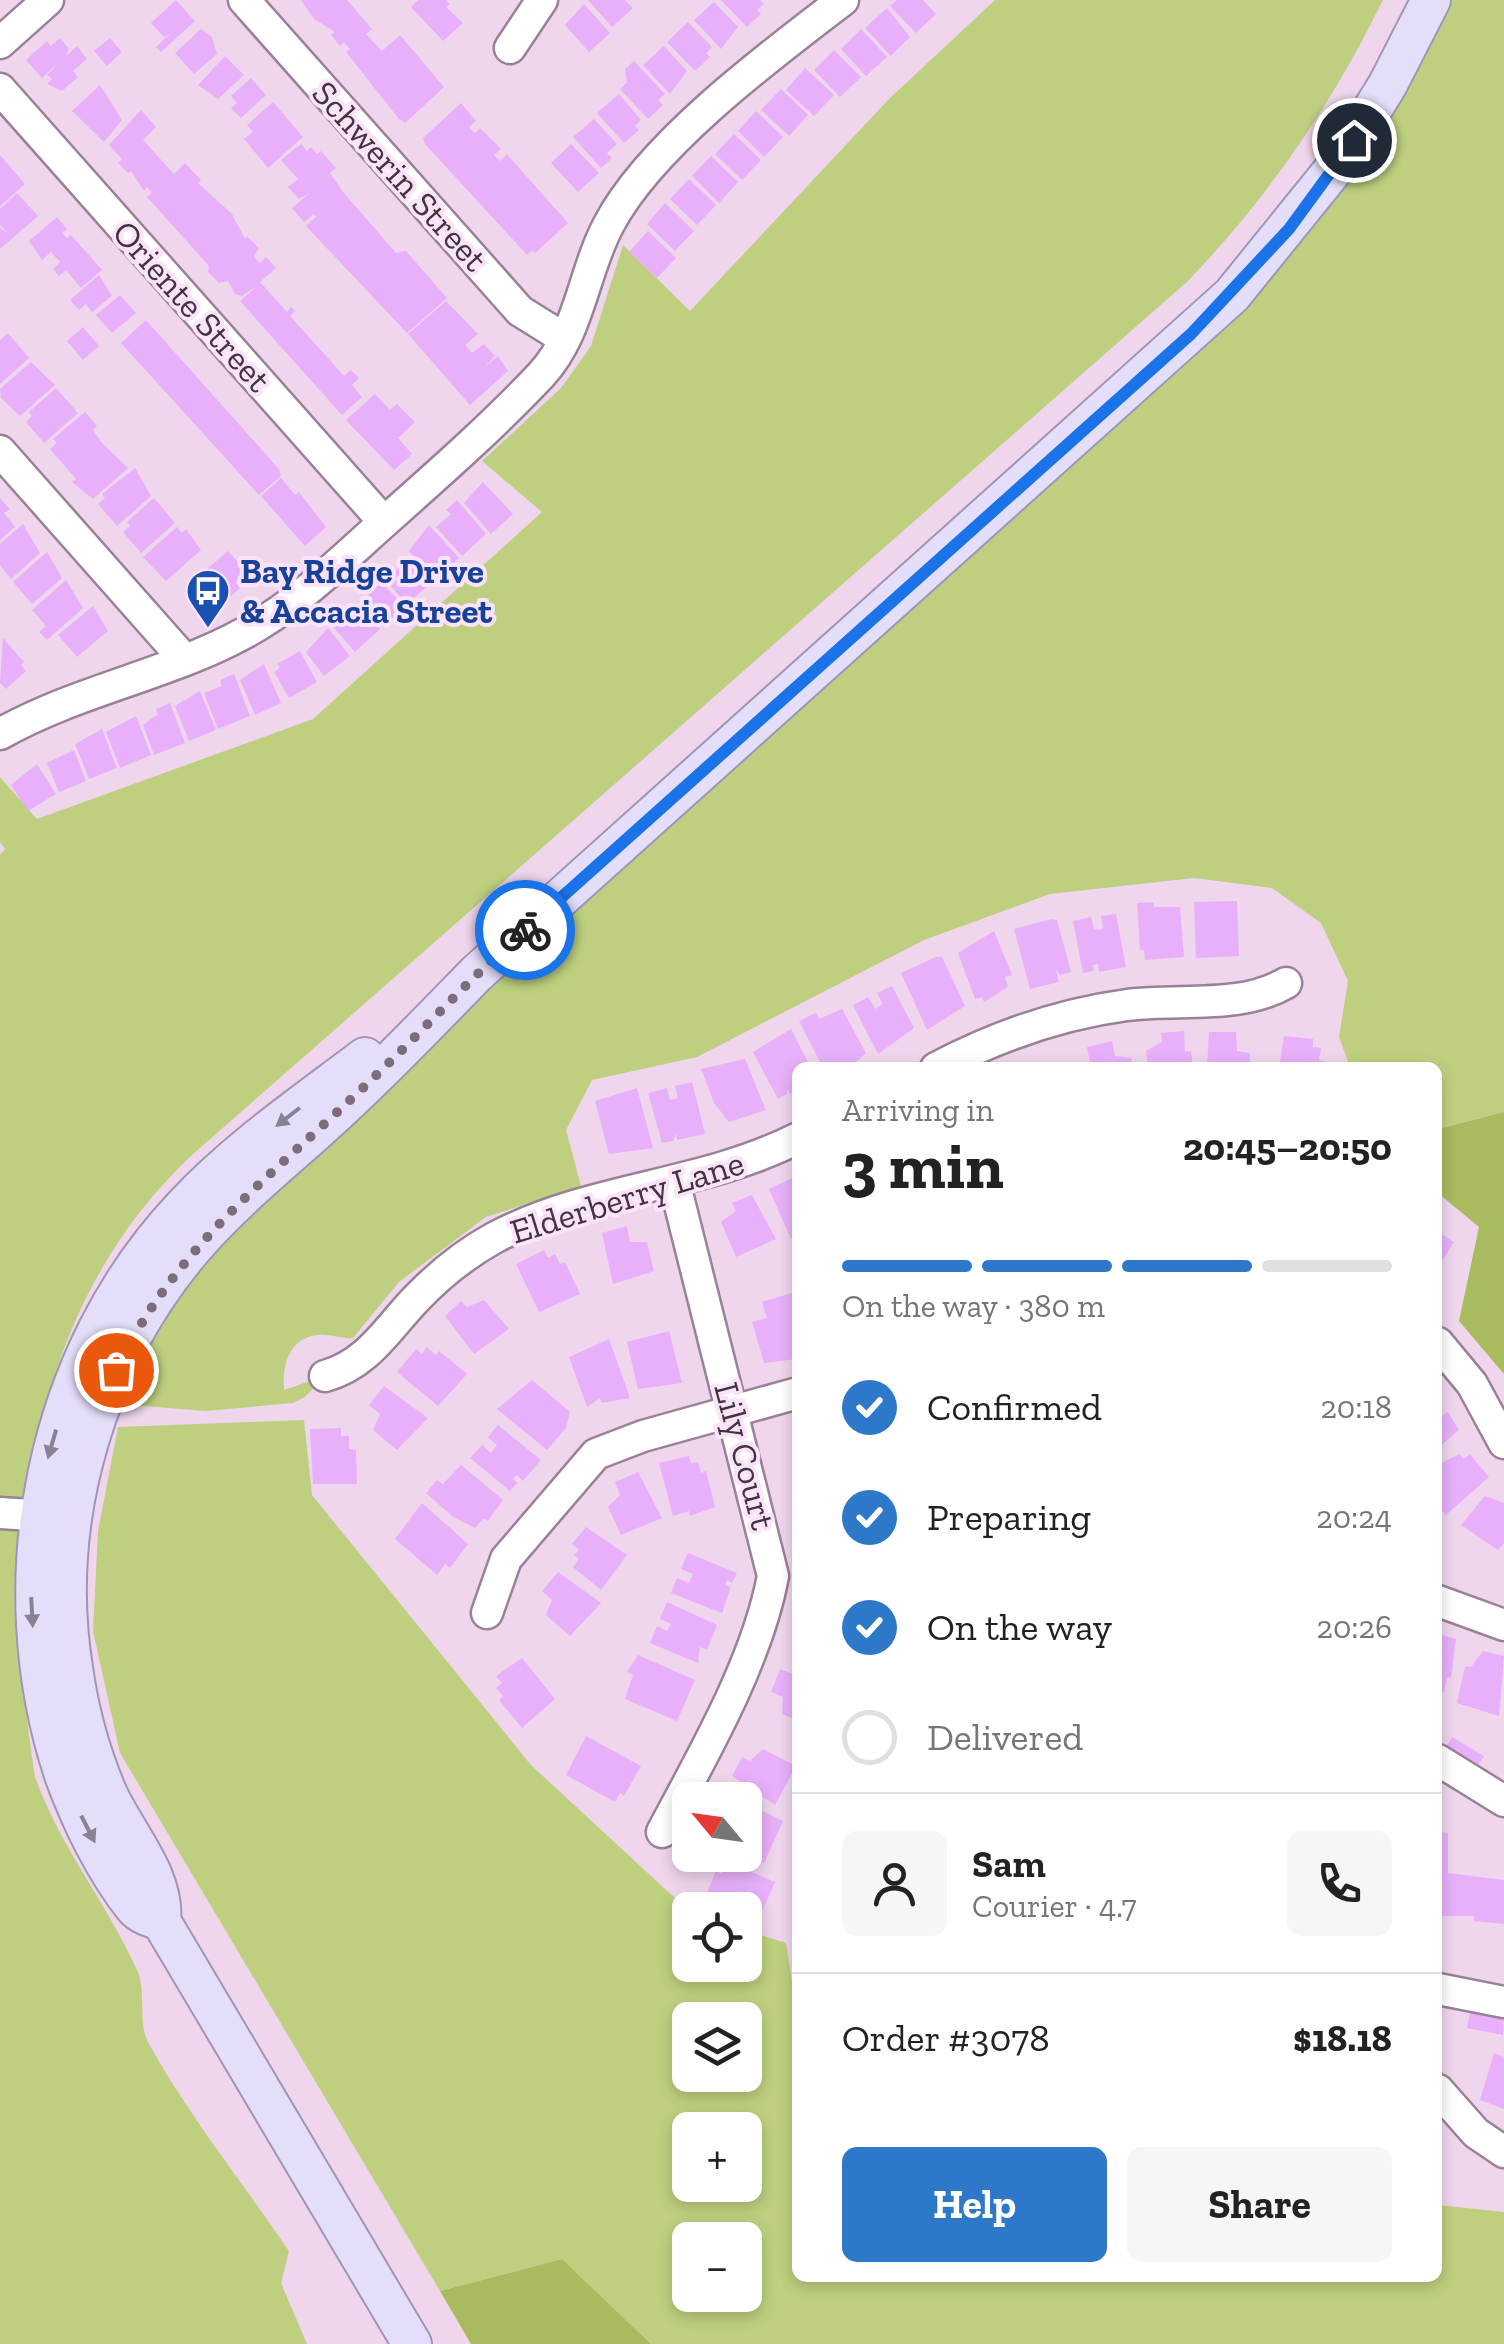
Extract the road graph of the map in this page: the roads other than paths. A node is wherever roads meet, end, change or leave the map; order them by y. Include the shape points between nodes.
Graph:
1 (48, 0) edge
2 (244, 0) edge
3 (542, 0) edge
4 (843, 0) edge
5 (1431, 0) edge
6 (0, 42) edge
7 (510, 48) dead end
8 (0, 89) edge
9 (566, 339) junction
10 (0, 452) edge
11 (384, 522) junction
12 (184, 659) junction
13 (0, 734) edge
14 (1286, 983) dead end
15 (949, 1062) edge
16 (792, 1141) edge
17 (674, 1181) junction
18 (1442, 1349) edge
19 (325, 1376) dead end
20 (792, 1395) edge
21 (733, 1412) junction
22 (1504, 1443) edge
23 (36, 1515) edge
24 (784, 1551) edge
25 (1442, 1602) edge
26 (487, 1613) dead end
27 (1504, 1625) edge
28 (1442, 1762) edge
29 (1504, 1801) edge
30 (662, 1832) dead end
31 (1442, 1990) edge
32 (1504, 2002) edge
33 (1442, 2094) edge
34 (1504, 2152) edge
35 (412, 2344) edge

1 - 6 street
2 - 9 street, Schwerin Street via 520,311
3 - 7 street
4 - 9 street via 747,74 627,195 602,240
5 - 23 main road via 1342,159 1232,295 477,972 243,1152 159,1234 112,1301 72,1382
8 - 11 street, Oriente Street
9 - 11 street via 505,412
10 - 12 street
11 - 12 street via 263,624
12 - 13 street
14 - 15 street via 1245,999 1153,1002 1065,1018
16 - 17 street, Elderberry Lane via 742,1164
17 - 19 street, Elderberry Lane via 555,1212 494,1239 429,1286 362,1359
17 - 21 street, Lily Court
18 - 22 street via 1472,1384
20 - 21 street
21 - 24 street, Lily Court
21 - 26 street via 596,1454 506,1559
23 - 35 main road via 67,1602 76,1691 110,1798 162,1893 161,1921
24 - 30 street, Lily Court via 754,1640
25 - 27 street
28 - 29 street
31 - 32 street
33 - 34 street

